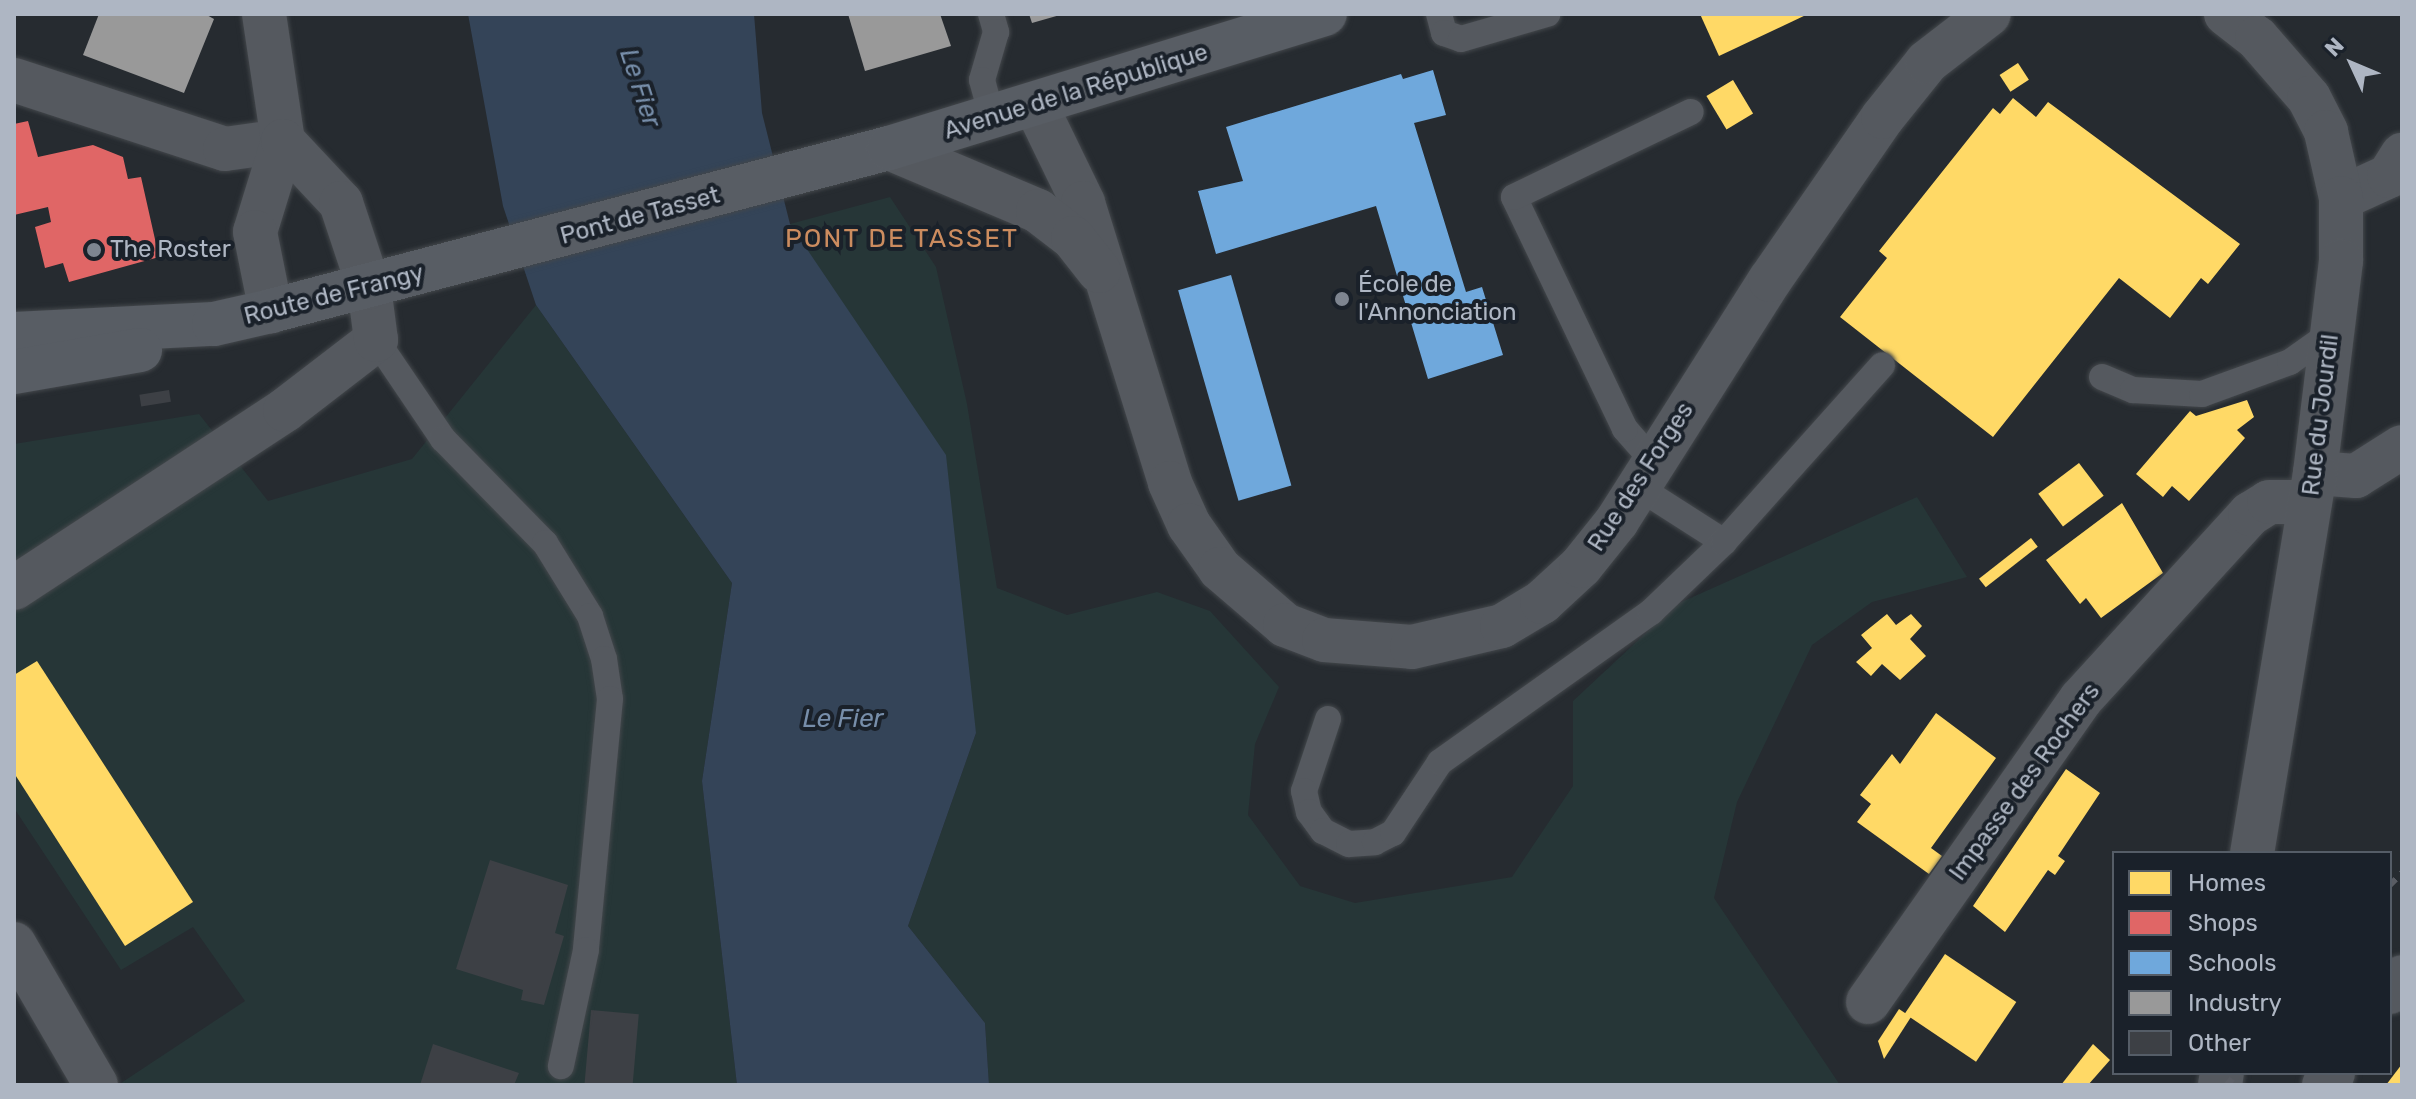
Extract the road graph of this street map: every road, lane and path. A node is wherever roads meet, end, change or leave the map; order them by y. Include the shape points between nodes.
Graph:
1 (264, 14) edge
2 (991, 14) edge
3 (1325, 14) edge
4 (1439, 14) edge
5 (1547, 14) edge
6 (1989, 14) edge
7 (2226, 14) edge
8 (14, 80) edge
9 (1036, 106) junction
10 (1691, 112) dead end
11 (992, 118) junction
12 (283, 141) junction
13 (889, 148) junction
14 (2402, 155) edge
15 (826, 165) joint
16 (2341, 198) junction
17 (453, 266) joint
18 (1111, 285) junction
19 (369, 287) junction
20 (271, 311) junction
21 (214, 324) junction
22 (2331, 333) junction
23 (14, 334) edge
24 (376, 340) junction
25 (1882, 365) dead end
26 (14, 372) edge
27 (2102, 377) dead end
28 (2402, 447) edge
29 (1646, 474) junction
30 (2313, 488) junction
31 (1724, 542) junction
32 (14, 588) edge
33 (1328, 719) dead end
34 (2252, 851) edge
35 (14, 944) edge
36 (1868, 1002) dead end
37 (561, 1066) dead end
38 (96, 1085) edge

1 - 12 street
2 - 11 lane via 996,32 982,80
3 - 9 main road, Avenue de la République
4 - 5 lane via 1444,33 1461,39
6 - 29 street, Rue des Forges via 1927,62 1883,117
7 - 16 street, Rue du Jourdil via 2257,38 2309,98 2326,132
8 - 12 street via 225,149
9 - 11 main road, Avenue de la République
9 - 18 street, Rue des Forges via 1083,203
10 - 29 lane via 1514,197
11 - 13 main road, Avenue de la République
12 - 19 street via 341,203
12 - 20 street via 255,232
13 - 15 main road, Avenue de la République
13 - 18 street, Rue des Forges via 1038,211 1073,238
14 - 16 street via 2389,176
15 - 17 main road, Pont de Tasset
16 - 22 street, Rue du Jourdil via 2341,261
17 - 19 main road, Route de Frangy
18 - 29 street, Rue des Forges via 1170,483 1189,525 1253,602 1306,635 1412,647 1502,626 1542,602 1581,566
19 - 20 main road, Route de Frangy
19 - 24 street
20 - 21 main road, Route de Frangy
21 - 23 main road, Route de Frangy
21 - 26 main road, Route de Frangy via 120,355
22 - 27 lane via 2290,362 2202,394 2133,390
22 - 30 street, Rue du Jourdil
24 - 32 street via 285,410
24 - 37 lane via 443,439 545,543 590,616 604,659 610,699 586,950
25 - 31 lane
28 - 30 street, Impasse des Rochers via 2356,476
29 - 31 lane
30 - 34 street, Rue du Jourdil
30 - 36 street, Impasse des Rochers via 2250,514 2081,699
31 - 33 lane via 1651,612 1440,762 1393,833 1375,842 1349,844 1323,831 1309,812 1307,776
35 - 38 street

